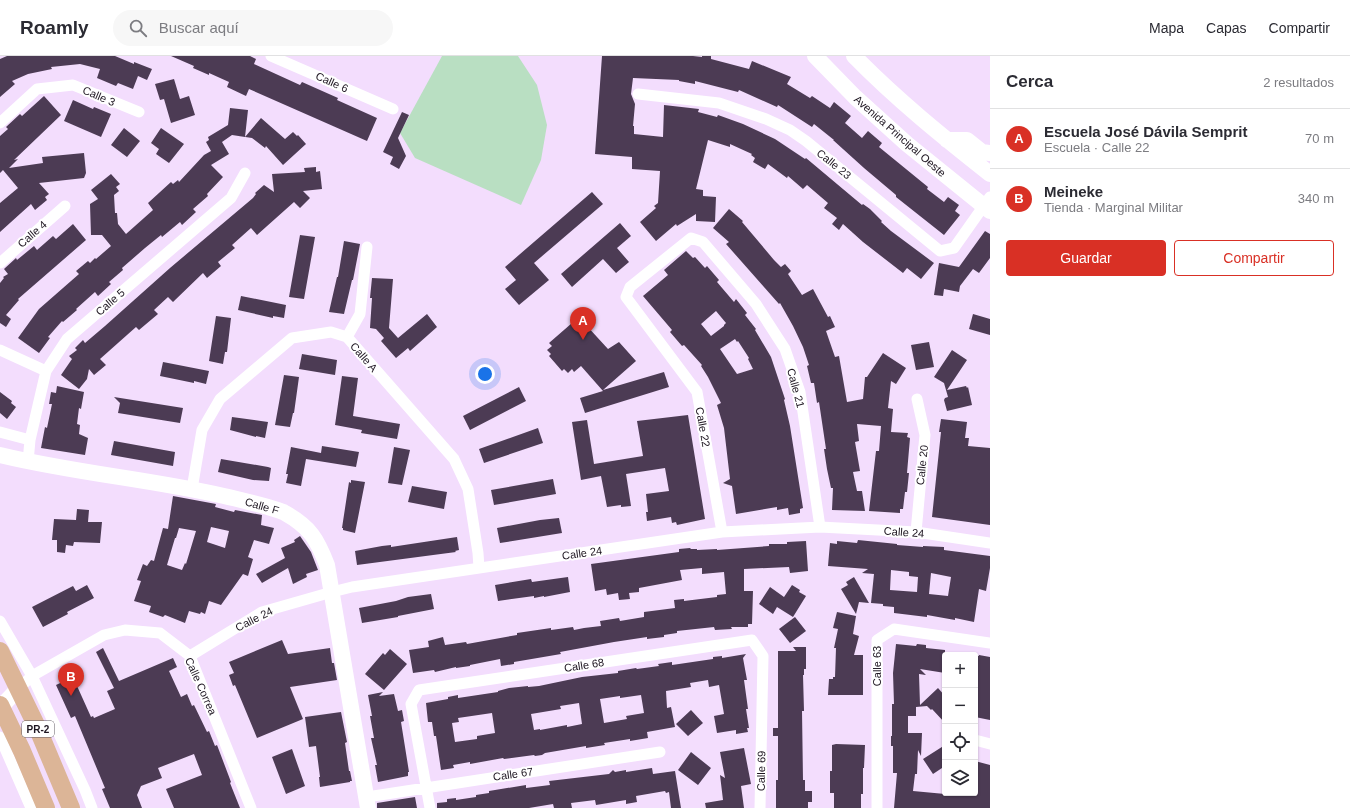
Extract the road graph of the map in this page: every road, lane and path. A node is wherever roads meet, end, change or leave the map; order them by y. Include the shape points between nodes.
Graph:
1 (272, 56) edge
2 (815, 56) edge
3 (854, 56) edge
4 (638, 94) dead end
5 (393, 109) dead end
6 (139, 112) dead end
7 (0, 123) edge
8 (946, 140) junction
9 (990, 153) edge
10 (245, 172) dead end
11 (990, 174) edge
12 (988, 205) edge
13 (65, 206) dead end
14 (367, 247) dead end
15 (0, 263) edge
16 (654, 335) joint
17 (347, 337) junction
18 (0, 350) edge
19 (46, 371) junction
20 (917, 399) dead end
21 (0, 432) edge
22 (30, 440) junction
23 (0, 455) edge
24 (28, 462) junction
25 (192, 489) junction
26 (820, 527) junction
27 (722, 532) junction
28 (916, 532) junction
29 (990, 543) edge
30 (479, 568) junction
31 (332, 592) junction
32 (0, 622) edge
33 (989, 640) edge
34 (0, 651) edge
35 (190, 656) junction
36 (32, 676) junction
37 (18, 689) junction
38 (0, 707) edge
39 (762, 734) joint
40 (0, 737) edge
41 (978, 741) edge
42 (990, 744) edge
43 (660, 752) dead end
44 (426, 787) junction
45 (367, 802) edge
46 (31, 808) edge
47 (46, 808) edge
48 (71, 808) edge
49 (92, 808) edge
50 (251, 808) edge
51 (430, 808) edge
52 (760, 808) edge
53 (877, 808) edge

1 - 5 street, Calle 6
2 - 12 street, Avenida Principal Oeste via 907,144
3 - 8 street
4 - 12 street, Calle 23 via 719,103 790,130 940,251 954,248
6 - 7 street, Calle 3 via 73,85 37,89
8 - 9 street via 967,140 982,152
8 - 11 street
10 - 19 street, Calle 5 via 231,198 67,339
13 - 15 street, Calle 4
14 - 17 street via 360,314
16 - 26 street, Calle 21 via 626,297 630,286 691,238 702,242 756,304 785,350 800,392
16 - 27 street, Calle 22 via 697,392
17 - 25 street, Calle A via 331,332 292,338 220,399 202,430
17 - 30 street, Calle A via 454,459 468,489
18 - 19 street
19 - 22 street, Calle 5
20 - 28 street, Calle 20 via 925,435
21 - 22 street
22 - 24 street, Calle 5
23 - 24 street, Calle F
24 - 25 street, Calle F
25 - 31 street, Calle F via 283,511 300,522 312,534 321,550 327,565
26 - 27 street, Calle 24
26 - 28 street, Calle 24
27 - 30 street, Calle 24
28 - 29 street, Calle 24
30 - 31 street, Calle 24
31 - 35 street, Calle 24 via 262,612
31 - 45 street, Calle F
32 - 36 street
33 - 53 street, Calle 63 via 894,629 877,640
34 - 37 main road, PR-2
35 - 36 street, Calle Correa via 160,633 125,630 104,635
35 - 50 street, Calle Correa
36 - 37 street, Calle Correa
36 - 49 street
37 - 38 street
37 - 48 main road, PR-2
38 - 47 main road, PR-2 via 22,750
39 - 44 street, Calle 68 via 763,656 752,640 419,690 411,704
39 - 52 street, Calle 69
40 - 46 street
41 - 42 street
43 - 44 street, Calle 67
44 - 45 street, Calle 67
44 - 51 street

